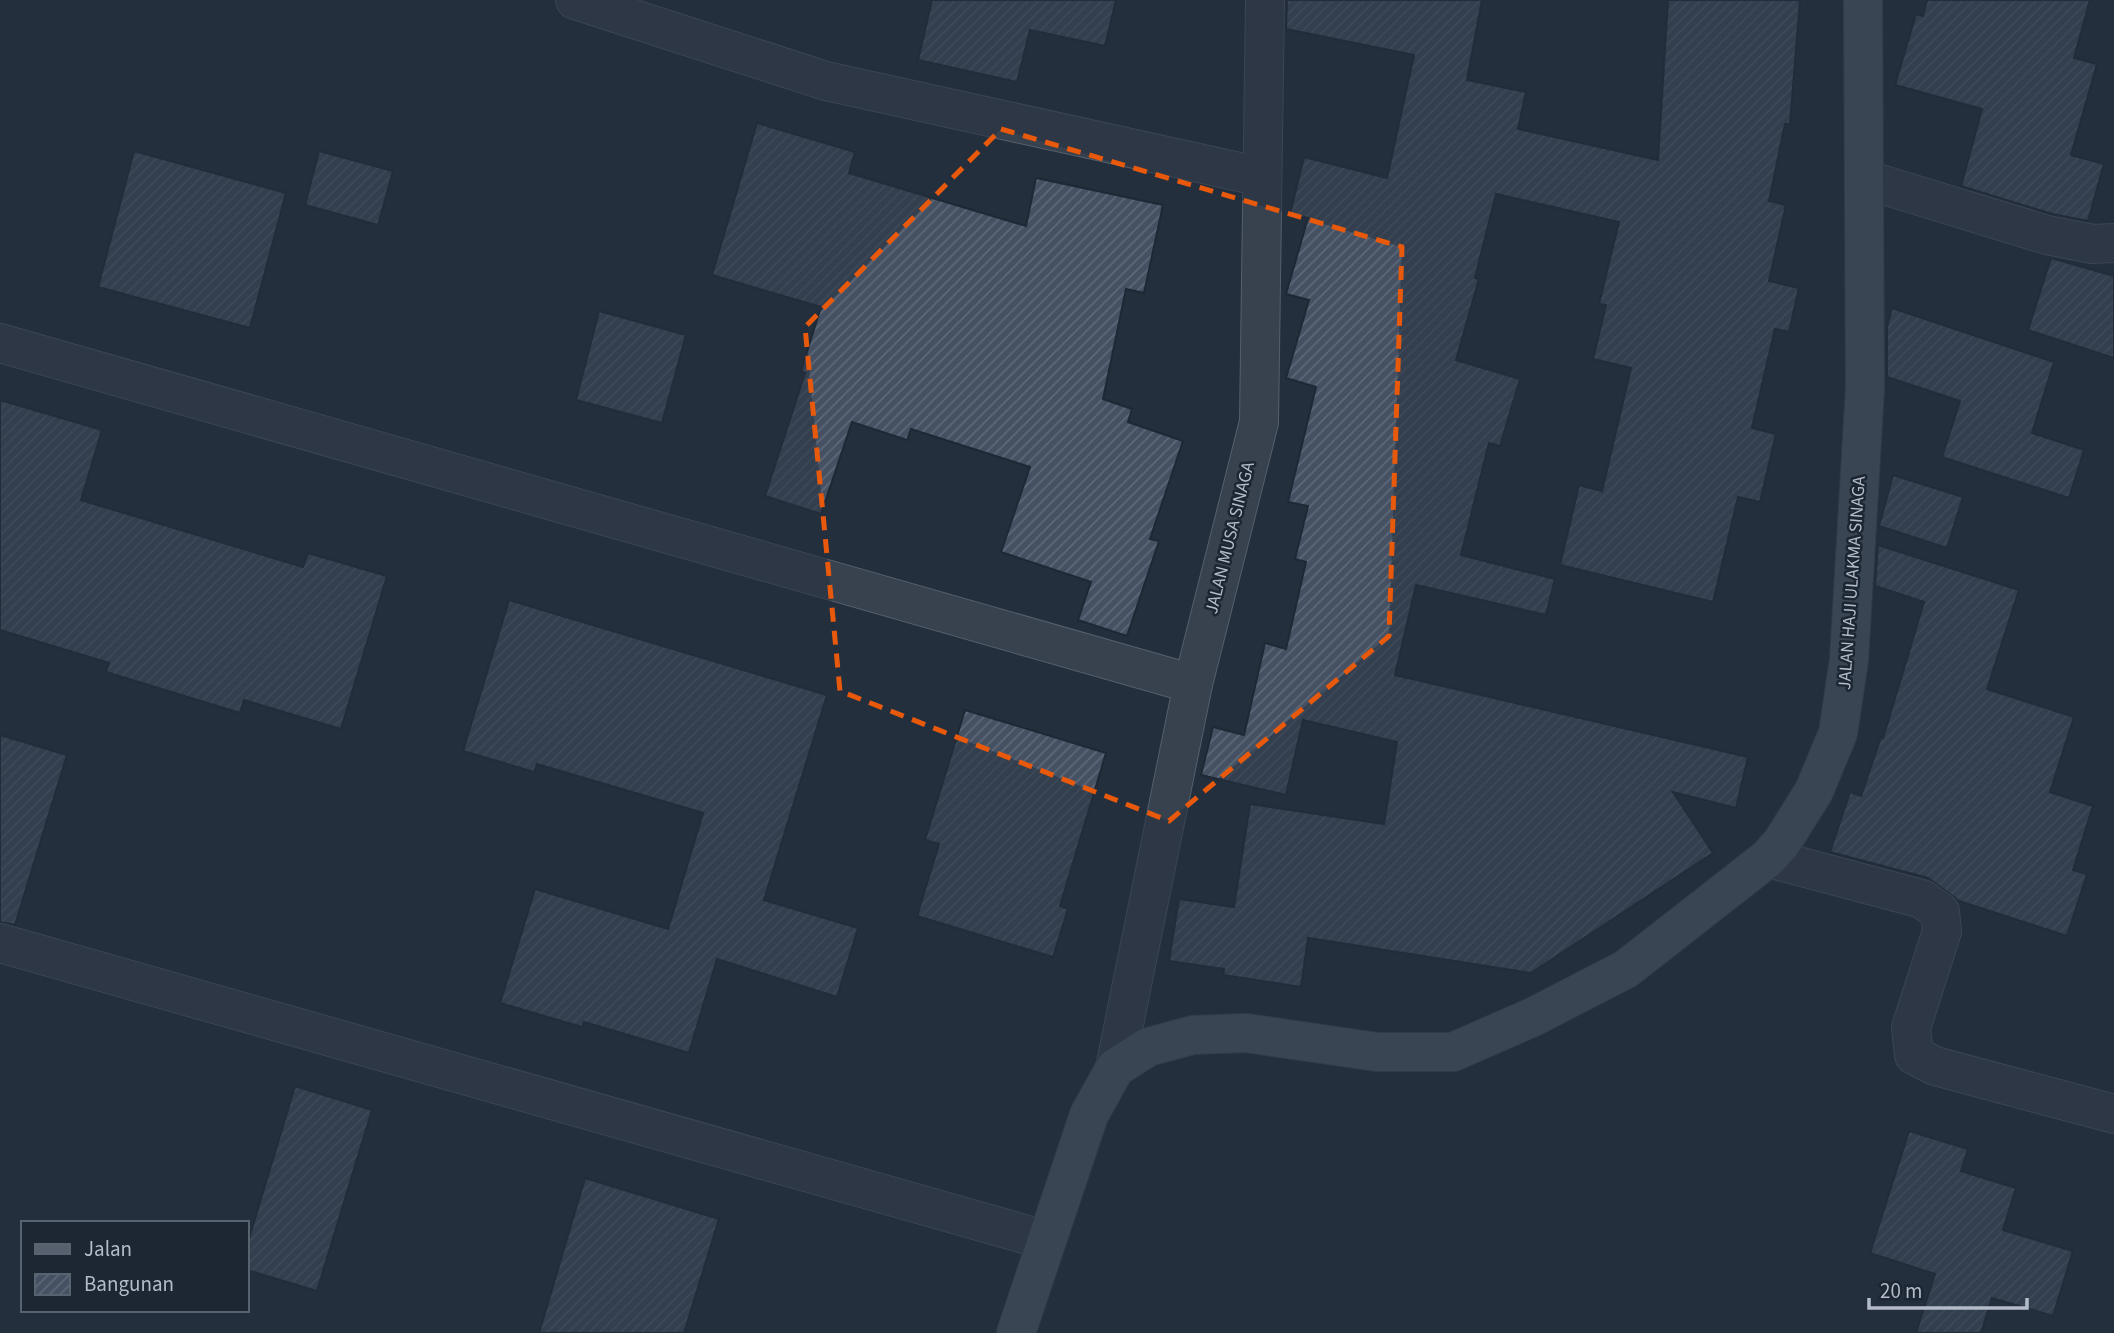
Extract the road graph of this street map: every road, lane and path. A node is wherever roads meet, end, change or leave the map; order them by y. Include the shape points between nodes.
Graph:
1 (575, 0) edge
2 (1265, 0) edge
3 (1863, 0) edge
4 (1262, 177) junction
5 (1864, 179) junction
6 (2114, 243) edge
7 (0, 343) edge
8 (1193, 684) junction
9 (1768, 858) junction
10 (0, 943) edge
11 (1115, 1068) junction
12 (2114, 1114) edge
13 (1045, 1240) junction
14 (1016, 1333) edge

1 - 4 street via 826,81
2 - 4 street, JALAN MUSA SINAGA
3 - 5 main road, JALAN HAJI ULAKMA SINAGA
4 - 8 street, JALAN MUSA SINAGA via 1259,422
5 - 6 street via 2047,235
5 - 9 main road, JALAN HAJI ULAKMA SINAGA via 1865,388 1849,660 1838,733 1819,779
7 - 8 street
8 - 11 street, JALAN MUSA SINAGA
9 - 11 main road, JALAN HAJI ULAKMA SINAGA via 1626,970 1453,1052 1377,1052 1246,1033 1193,1035 1148,1047
9 - 12 street via 1922,899 1940,912 1942,931 1911,1028 1914,1055 1935,1066
10 - 13 street
11 - 13 main road, JALAN HAJI ULAKMA SINAGA via 1088,1115
13 - 14 main road, JALAN HAJI ULAKMA SINAGA

